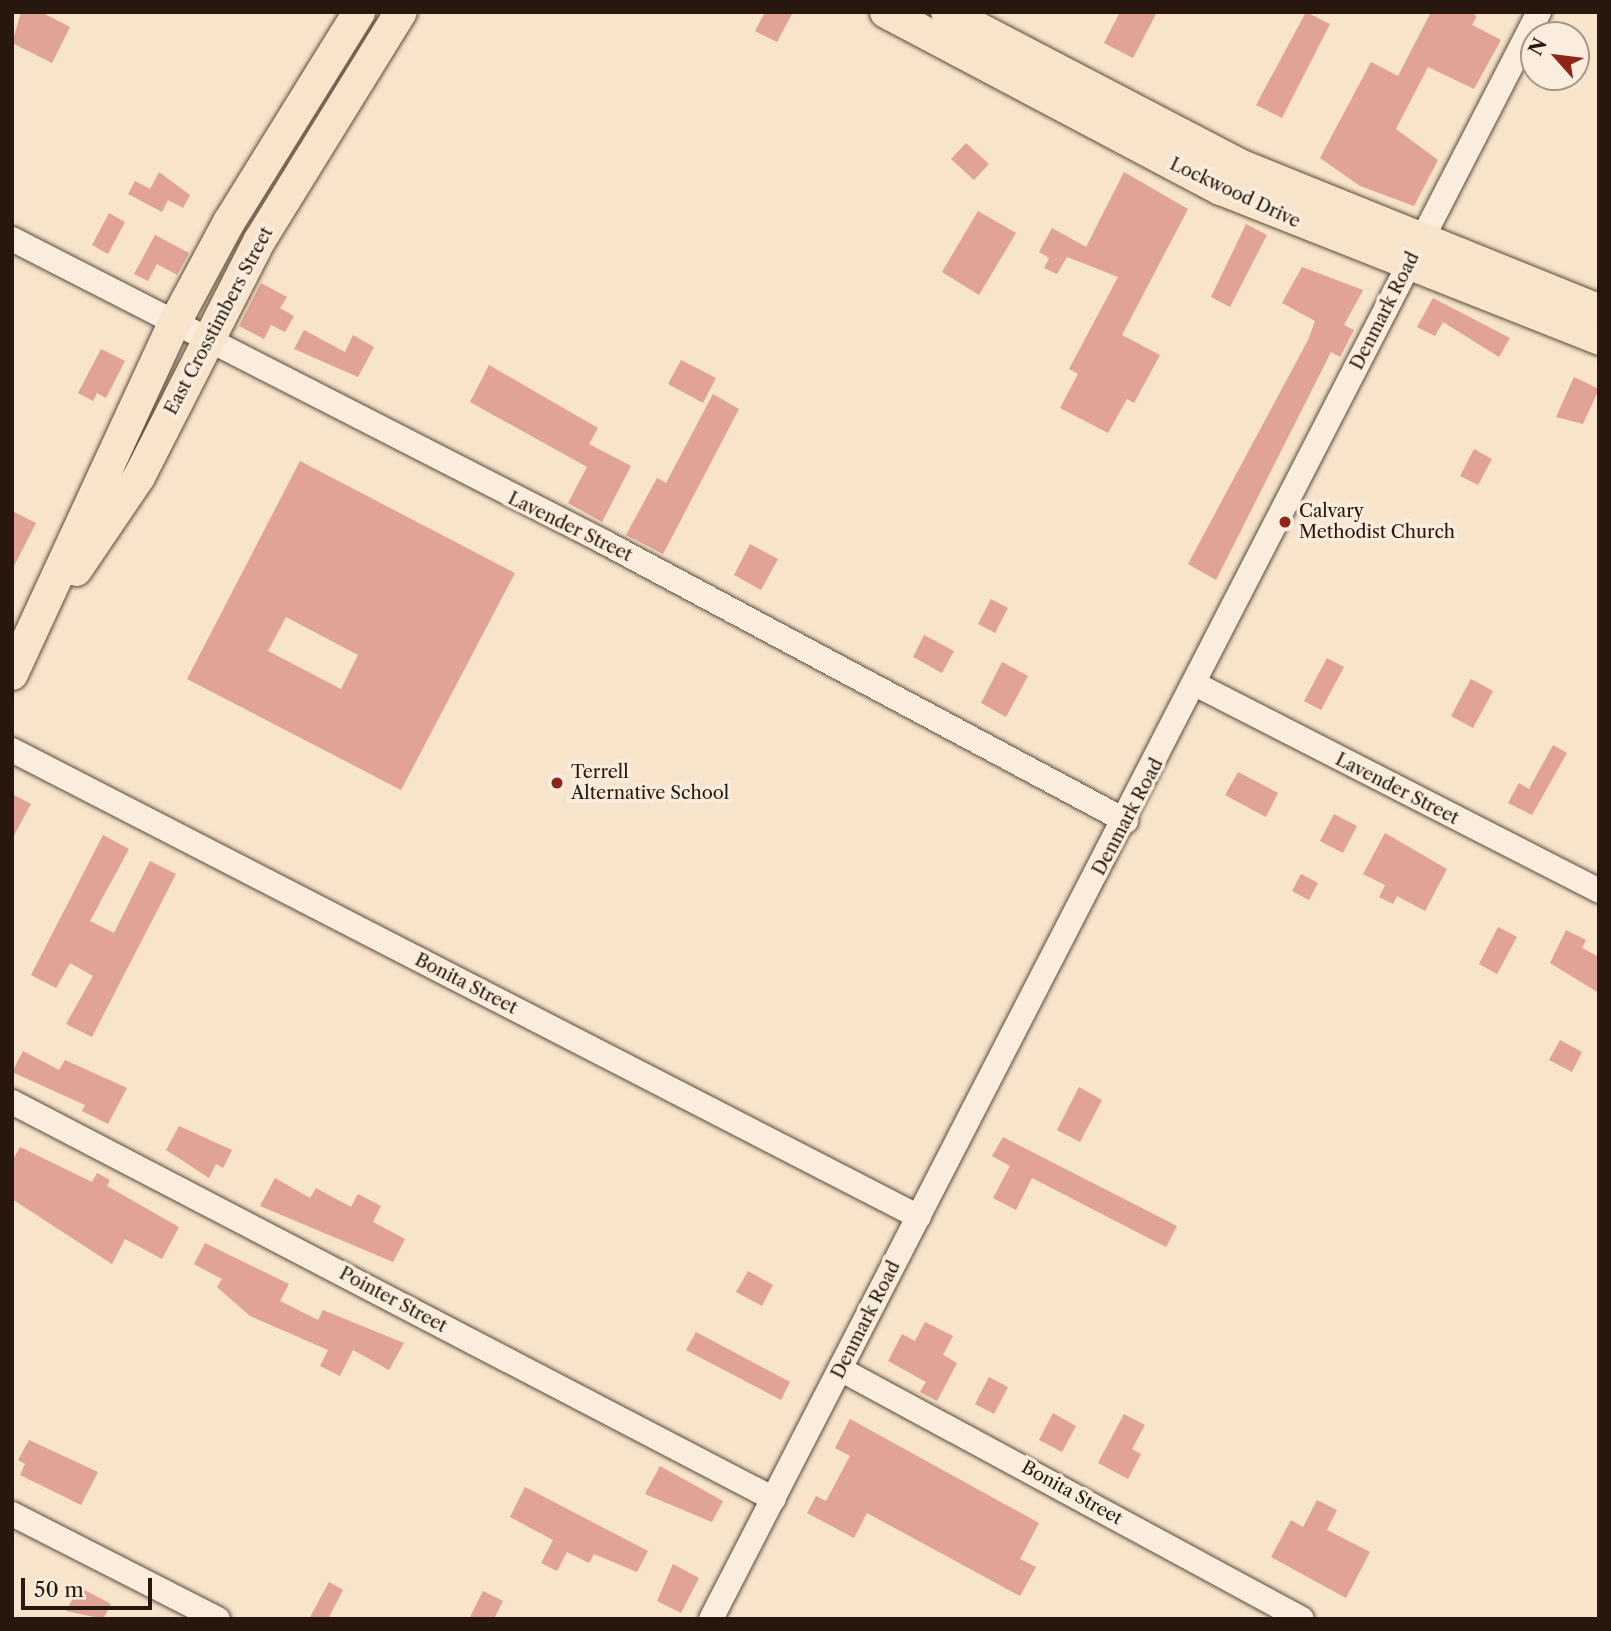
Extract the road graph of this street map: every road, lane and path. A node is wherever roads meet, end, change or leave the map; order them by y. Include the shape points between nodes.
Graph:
1 (359, 12) edge
2 (401, 12) edge
3 (886, 12) edge
4 (947, 12) edge
5 (1539, 12) edge
6 (333, 55) junction
7 (362, 78) junction
8 (1155, 138) junction
9 (12, 239) edge
10 (1416, 248) junction
11 (1599, 310) edge
12 (174, 324) junction
13 (1599, 339) edge
14 (206, 341) junction
15 (37, 628) junction
16 (12, 674) edge
17 (1197, 685) junction
18 (12, 750) edge
19 (1126, 821) junction
20 (1599, 891) edge
21 (12, 1102) edge
22 (919, 1217) junction
23 (841, 1368) junction
24 (774, 1499) junction
25 (12, 1514) edge
26 (218, 1619) edge
27 (711, 1619) edge
28 (1302, 1619) edge

1 - 6 main road, East Crosstimbers Street
2 - 7 main road, East Crosstimbers Street
3 - 8 main road, Lockwood Drive
4 - 8 main road, Lockwood Drive
5 - 10 street, Denmark Road
6 - 7 main road
6 - 12 main road, East Crosstimbers Street via 229,222
7 - 14 main road, East Crosstimbers Street
8 - 10 main road, Lockwood Drive via 1311,229
9 - 12 street, Lavender Street
10 - 11 main road, Lockwood Drive
10 - 13 main road, Lockwood Drive
10 - 17 street, Denmark Road
12 - 14 street, Lavender Street
12 - 15 main road, East Crosstimbers Street via 107,460
14 - 15 main road, East Crosstimbers Street via 139,477
14 - 19 street, Lavender Street via 604,542
15 - 16 main road, East Crosstimbers Street
17 - 19 street, Denmark Road
17 - 20 street, Lavender Street
18 - 22 street, Bonita Street
19 - 22 street, Denmark Road
21 - 24 street, Pointer Street
22 - 23 street, Denmark Road
23 - 24 street, Denmark Road
23 - 28 street, Bonita Street
24 - 27 street, Denmark Road
25 - 26 street

